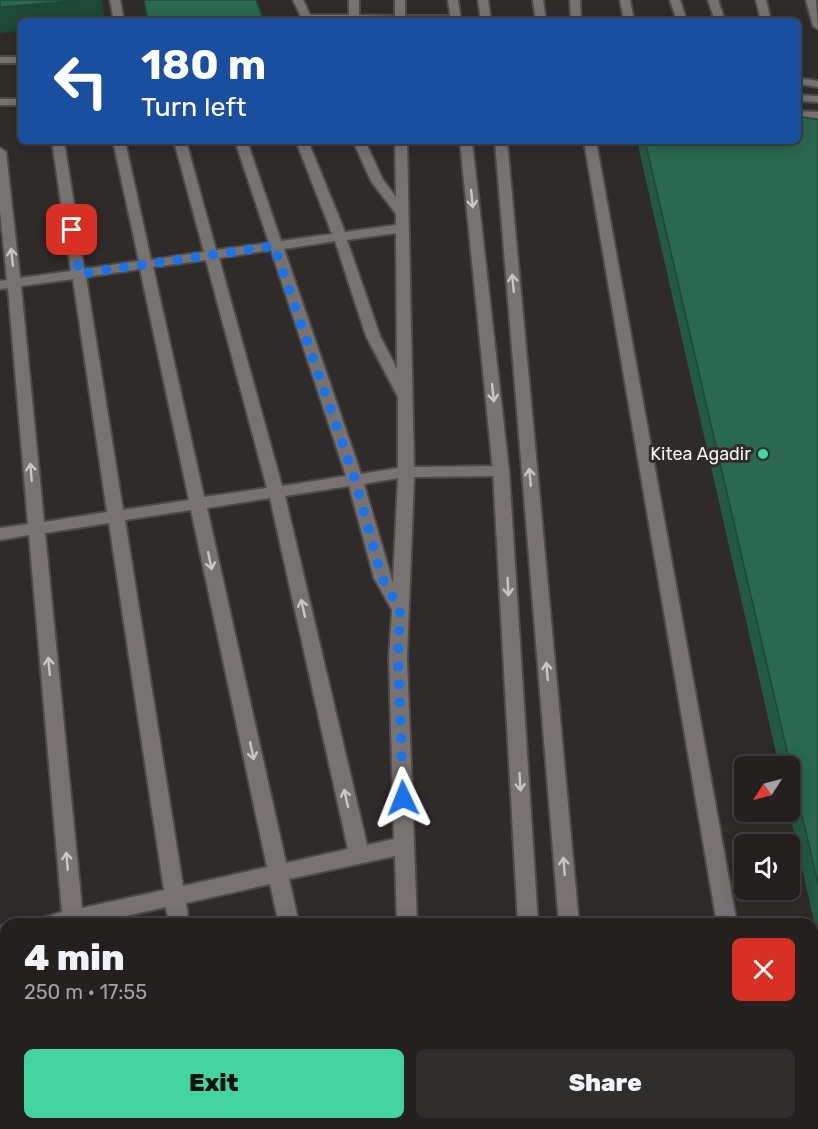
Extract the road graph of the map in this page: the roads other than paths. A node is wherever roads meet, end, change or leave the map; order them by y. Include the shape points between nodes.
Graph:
1 (115, 0) edge
2 (354, 0) edge
3 (400, 0) edge
4 (453, 0) edge
5 (483, 0) edge
6 (538, 0) edge
7 (575, 0) edge
8 (625, 0) edge
9 (675, 0) edge
10 (713, 0) edge
11 (760, 0) edge
12 (811, 0) edge
13 (300, 2) edge
14 (119, 18) edge
15 (306, 18) edge
16 (354, 18) edge
17 (400, 18) edge
18 (456, 18) edge
19 (486, 18) edge
20 (541, 18) edge
21 (576, 18) edge
22 (628, 18) edge
23 (681, 18) edge
24 (719, 18) edge
25 (765, 18) edge
26 (818, 26) edge
27 (0, 60) edge
28 (18, 60) edge
29 (801, 81) edge
30 (818, 84) edge
31 (801, 98) edge
32 (818, 99) edge
33 (0, 102) edge
34 (18, 102) edge
35 (801, 114) edge
36 (818, 115) edge
37 (58, 144) edge
38 (120, 144) edge
39 (181, 144) edge
40 (242, 144) edge
41 (303, 144) edge
42 (360, 144) edge
43 (401, 144) edge
44 (466, 144) edge
45 (501, 144) edge
46 (591, 144) edge
47 (0, 152) edge
48 (402, 221) junction
49 (340, 237) junction
50 (274, 246) junction
51 (212, 255) junction
52 (146, 264) junction
53 (79, 274) junction
54 (7, 284) edge
55 (405, 397) junction
56 (501, 471) junction
57 (406, 472) junction
58 (355, 480) junction
59 (276, 492) junction
60 (197, 504) junction
61 (117, 516) junction
62 (36, 528) junction
63 (0, 534) edge
64 (400, 610) junction
65 (405, 845) junction
66 (359, 855) junction
67 (279, 873) junction
68 (175, 896) junction
69 (73, 918) edge
70 (85, 918) edge
71 (178, 918) edge
72 (288, 918) edge
73 (407, 918) edge
74 (528, 918) edge
75 (568, 918) edge
76 (726, 918) edge

1 - 14 street
2 - 16 street
3 - 17 street
4 - 18 street
5 - 19 street
6 - 20 street
7 - 21 street
8 - 22 street
9 - 23 street
10 - 24 street
11 - 25 street
12 - 26 street
13 - 15 street
27 - 28 street
29 - 30 street
31 - 32 street
33 - 34 street
35 - 36 street
37 - 53 street
38 - 52 street
39 - 51 street
40 - 50 street
41 - 49 street
42 - 48 street
43 - 48 street
44 -> 56 street
75 -> 45 street
46 - 76 street
54 -> 47 street
48 - 49 street
48 - 55 street
49 - 50 street
49 - 55 street via 373,336
50 - 51 street
50 - 58 street
51 - 52 street
51 - 59 street
52 - 53 street
52 - 60 street
53 - 54 street
53 - 61 street
62 -> 54 street
55 - 57 street
56 - 57 street
56 -> 74 street
57 - 58 street
57 - 64 street
58 - 59 street
58 - 64 street via 382,578
59 - 60 street
66 -> 59 street
60 - 61 street
60 -> 67 street
61 - 62 street
61 - 68 street
62 - 63 street
69 -> 62 street
64 - 65 street via 398,658
65 - 66 street
65 - 73 street
66 - 67 street
67 - 68 street
67 - 72 street
68 - 70 street
68 - 71 street

